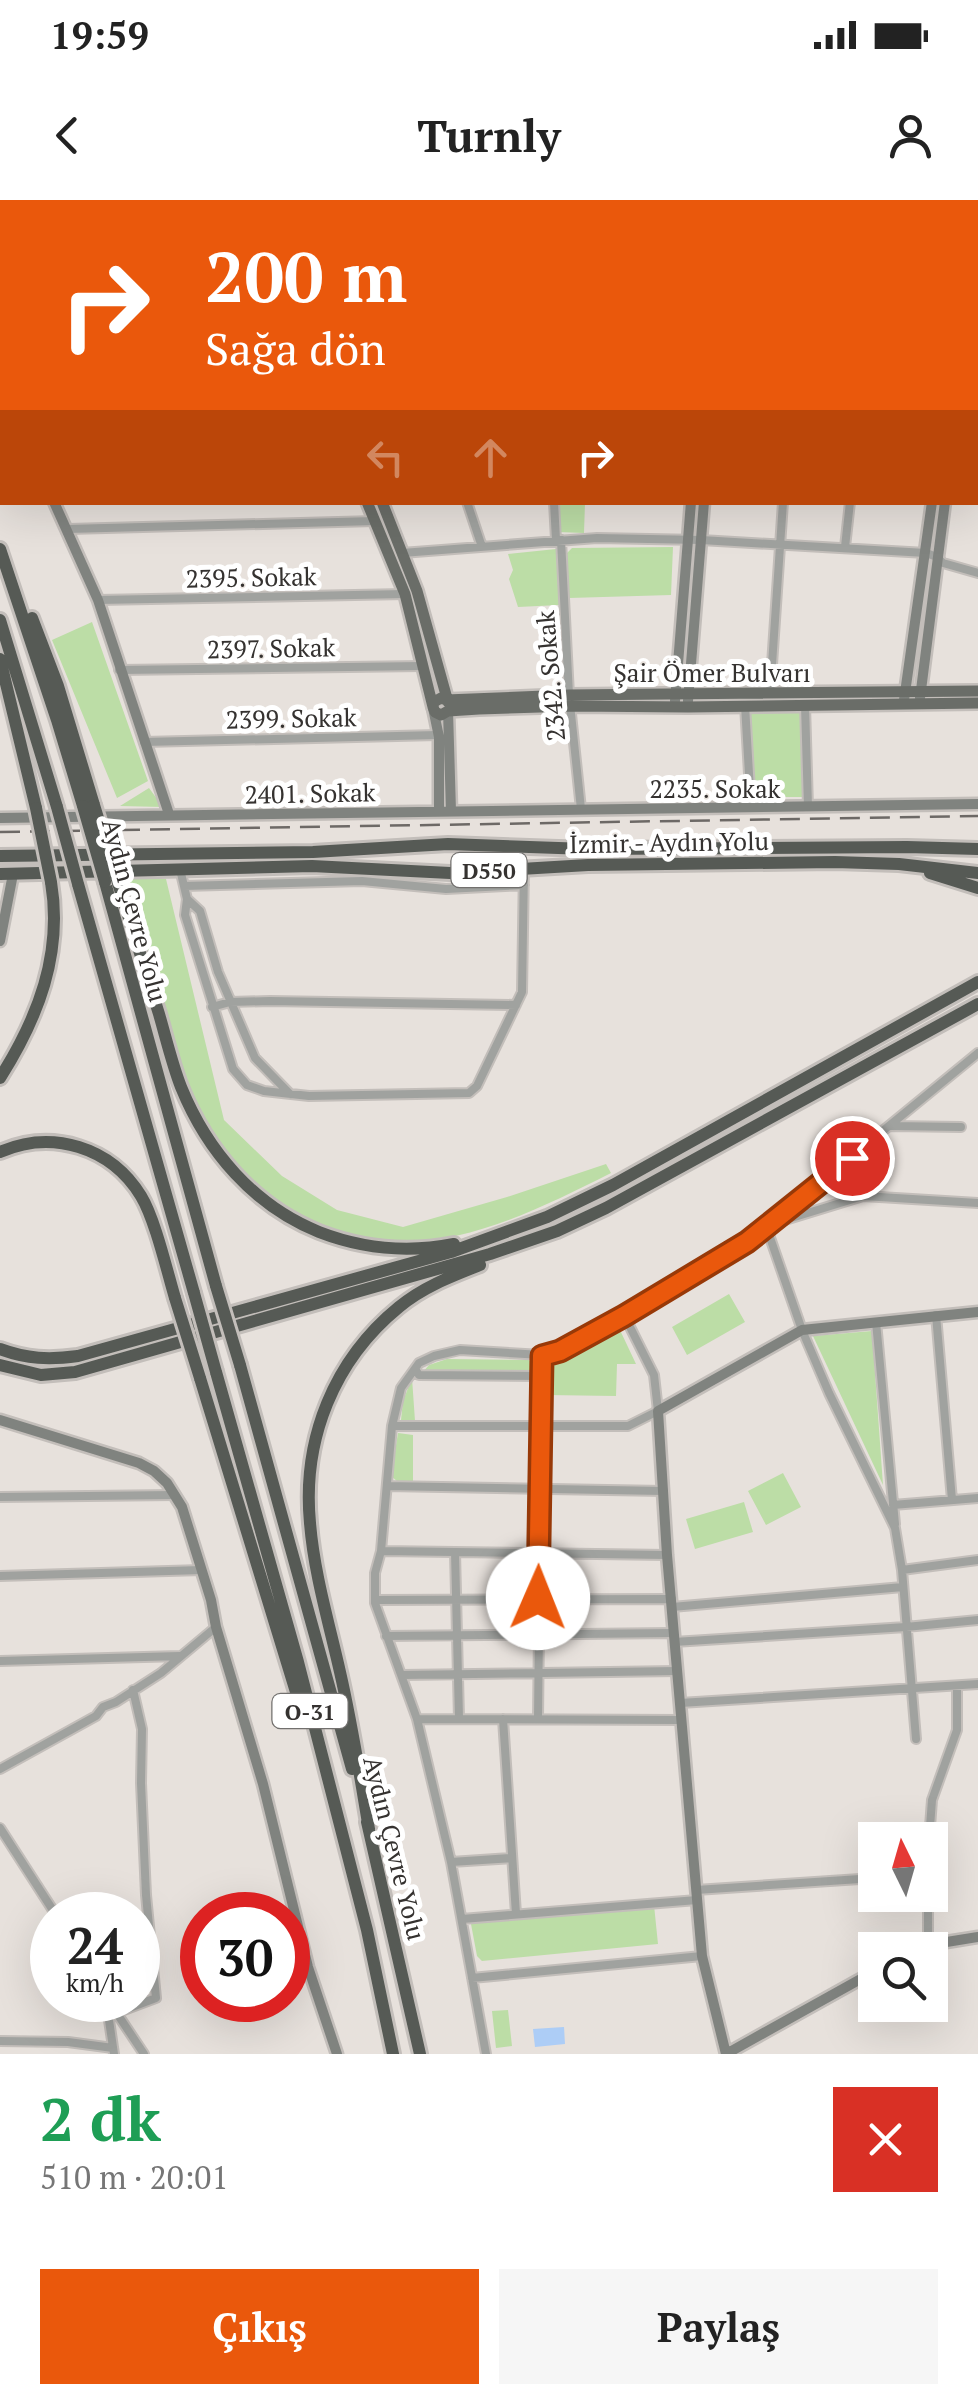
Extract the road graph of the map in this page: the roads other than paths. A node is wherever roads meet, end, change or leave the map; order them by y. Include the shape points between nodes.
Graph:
1 (56, 505) edge
2 (368, 505) edge
3 (383, 505) edge
4 (468, 505) edge
5 (554, 505) edge
6 (691, 505) edge
7 (703, 505) edge
8 (783, 505) edge
9 (850, 505) edge
10 (932, 505) edge
11 (943, 505) edge
12 (375, 520) junction
13 (68, 530) junction
14 (695, 539) junction
15 (559, 540) junction
16 (780, 543) junction
17 (482, 547) junction
18 (845, 547) junction
19 (1, 551) edge
20 (396, 554) junction
21 (931, 555) junction
22 (978, 573) edge
23 (411, 593) junction
24 (98, 600) junction
25 (0, 620) edge
26 (0, 659) edge
27 (423, 666) junction
28 (119, 670) junction
29 (978, 691) edge
30 (770, 694) junction
31 (904, 698) junction
32 (920, 698) junction
33 (571, 700) junction
34 (682, 701) junction
35 (978, 703) edge
36 (805, 705) junction
37 (447, 706) junction
38 (745, 706) junction
39 (433, 708) junction
40 (438, 735) junction
41 (144, 742) junction
42 (978, 804) edge
43 (751, 808) junction
44 (808, 808) junction
45 (582, 809) junction
46 (452, 811) junction
47 (439, 812) junction
48 (169, 814) junction
49 (0, 818) edge
50 (460, 845) junction
51 (430, 846) junction
52 (978, 849) edge
53 (0, 856) edge
54 (899, 864) junction
55 (524, 868) junction
56 (180, 869) junction
57 (428, 872) junction
58 (460, 872) junction
59 (978, 873) edge
60 (7, 874) edge
61 (112, 882) junction
62 (524, 885) junction
63 (184, 886) junction
64 (978, 888) edge
65 (187, 898) junction
66 (0, 941) edge
67 (978, 979) edge
68 (230, 1002) junction
69 (978, 1004) edge
70 (516, 1005) junction
71 (212, 1007) junction
72 (978, 1053) edge
73 (254, 1058) junction
74 (233, 1069) junction
75 (0, 1078) edge
76 (290, 1094) junction
77 (891, 1126) junction
78 (962, 1127) dead end
79 (0, 1152) edge
80 (852, 1158) junction
81 (854, 1197) junction
82 (978, 1203) edge
83 (766, 1226) junction
84 (557, 1231) junction
85 (500, 1236) junction
86 (978, 1312) edge
87 (936, 1315) junction
88 (624, 1316) junction
89 (876, 1322) junction
90 (802, 1330) junction
91 (0, 1349) edge
92 (542, 1356) junction
93 (0, 1365) edge
94 (414, 1369) junction
95 (542, 1376) junction
96 (658, 1412) junction
97 (0, 1420) edge
98 (392, 1426) junction
99 (542, 1427) junction
100 (387, 1486) junction
101 (541, 1490) junction
102 (664, 1491) junction
103 (175, 1495) junction
104 (0, 1497) edge
105 (978, 1498) edge
106 (952, 1500) junction
107 (893, 1505) junction
108 (895, 1528) junction
109 (381, 1551) junction
110 (455, 1552) junction
111 (538, 1553) junction
112 (667, 1554) junction
113 (978, 1560) edge
114 (202, 1570) junction
115 (902, 1570) junction
116 (0, 1576) edge
117 (903, 1587) junction
118 (538, 1598) junction
119 (456, 1599) junction
120 (375, 1600) junction
121 (672, 1603) junction
122 (978, 1620) edge
123 (906, 1627) junction
124 (216, 1628) junction
125 (457, 1635) junction
126 (538, 1635) junction
127 (386, 1636) junction
128 (674, 1638) junction
129 (183, 1656) junction
130 (0, 1662) edge
131 (677, 1671) junction
132 (458, 1674) junction
133 (538, 1674) junction
134 (402, 1675) junction
135 (978, 1684) edge
136 (957, 1686) junction
137 (911, 1689) junction
138 (133, 1690) junction
139 (680, 1703) junction
140 (417, 1719) junction
141 (458, 1719) junction
142 (503, 1720) junction
143 (538, 1720) junction
144 (682, 1720) junction
145 (916, 1739) dead end
146 (0, 1769) edge
147 (930, 1822) edge
148 (0, 1828) edge
149 (369, 1829) junction
150 (342, 1839) junction
151 (512, 1858) junction
152 (451, 1862) junction
153 (858, 1880) edge
154 (41, 1892) edge
155 (146, 1892) edge
156 (696, 1895) junction
157 (516, 1914) junction
158 (462, 1919) junction
159 (978, 1936) edge
160 (948, 1942) edge
161 (702, 1956) junction
162 (472, 1978) junction
163 (858, 1980) edge
164 (110, 2022) edge
165 (122, 2022) edge
166 (0, 2040) edge
167 (114, 2051) edge
168 (144, 2054) edge
169 (336, 2054) edge
170 (392, 2054) edge
171 (420, 2054) edge
172 (486, 2054) edge
173 (726, 2054) edge

1 - 13 street
2 - 12 main road
3 - 20 main road
4 - 17 street
5 - 15 street, 2342. Sokak
6 - 14 street
7 - 14 street
8 - 16 street
9 - 18 street
10 - 21 street
11 - 21 street
12 - 13 street
12 - 20 main road
13 - 24 street
14 - 15 street
14 - 16 street
14 - 34 street
15 - 17 street
15 - 33 street, 2342. Sokak
16 - 18 street
16 - 30 street
17 - 20 street
18 - 21 street
19 - 61 highway, Aydın Çevre Yolu / O-31, bridge
20 - 23 main road
21 - 22 street
21 - 31 street
21 - 32 street
23 - 24 street, 2395. Sokak
23 - 27 main road
23 - 37 main road
24 - 28 street
25 - 150 highway, Aydın Çevre Yolu / O-31, bridge via 298,1662
26 - 75 highway, bridge via 55,908 48,977
27 - 28 street, 2397. Sokak
27 - 39 main road
28 - 41 street
29 - 32 main road, Şair Ömer Bulvarı
30 - 31 main road, Şair Ömer Bulvarı
30 - 34 main road, Şair Ömer Bulvarı
31 - 32 main road, Şair Ömer Bulvarı
31 - 36 main road, Şair Ömer Bulvarı
32 - 35 main road, Şair Ömer Bulvarı
33 - 34 main road, Şair Ömer Bulvarı
33 - 37 main road, Şair Ömer Bulvarı
33 - 45 street, 2342. Sokak
34 - 38 main road, Şair Ömer Bulvarı
36 - 38 main road, Şair Ömer Bulvarı
36 - 44 street
37 - 39 main road, Şair Ömer Bulvarı via 436,700
37 - 46 street
38 - 43 street
39 - 40 street
40 - 41 street, 2399. Sokak
40 - 47 street
41 - 48 street
42 - 44 street, 2235. Sokak
43 - 44 street, 2235. Sokak
43 - 45 street, 2235. Sokak
45 - 46 street, 2235. Sokak
46 - 47 street, 2401. Sokak
47 - 48 street, 2401. Sokak
48 - 49 street, 2401. Sokak
50 - 51 highway, İzmir - Aydın Yolu / D550
50 - 52 highway, İzmir - Aydın Yolu / D550
50 - 58 highway
51 - 53 highway, İzmir - Aydın Yolu / D550
51 - 57 highway
54 - 55 highway, İzmir - Aydın Yolu / D550
54 - 59 highway, İzmir - Aydın Yolu / D550
54 - 64 highway
55 - 58 highway, İzmir - Aydın Yolu / D550
55 - 62 street
56 - 57 highway, İzmir - Aydın Yolu / D550
56 - 60 highway, İzmir - Aydın Yolu / D550
56 - 63 street
57 - 58 highway, İzmir - Aydın Yolu / D550
60 - 66 street
61 - 85 highway via 180,1085 212,1146 262,1200 300,1224 371,1247 408,1250
61 - 149 highway, Aydın Çevre Yolu / O-31, bridge via 216,1286
62 - 63 street
62 - 70 street via 522,992
63 - 65 street
65 - 68 street via 200,911
65 - 71 street via 185,915
67 - 85 highway via 612,1186
68 - 70 street
68 - 71 street
68 - 73 street
69 - 84 highway
70 - 76 street via 470,1093
71 - 74 street
72 - 77 street
73 - 74 street
73 - 76 street
74 - 76 street via 247,1086
77 - 78 street
77 - 80 street
79 - 150 highway, bridge via 65,1142 95,1152 142,1197
80 - 81 street
80 - 83 street
81 - 82 street
81 - 83 street
83 - 88 street
83 - 90 street
84 - 93 highway via 75,1372 41,1375
84 - 149 highway via 440,1281 400,1306 346,1364 324,1406 313,1447 310,1522
85 - 91 highway via 78,1356 22,1358
86 - 87 street
87 - 89 street
87 - 106 street
88 - 92 street
88 - 96 street via 654,1375
89 - 90 street
89 - 107 street
90 - 96 street
90 - 108 street
92 - 94 street via 460,1350
92 - 95 street
94 - 95 street via 419,1375
94 - 98 street via 400,1388
95 - 99 street
96 - 99 street via 628,1426
96 - 102 street
97 - 103 street via 139,1462
98 - 99 street
98 - 100 street
99 - 101 street
100 - 101 street
100 - 109 street
101 - 102 street
101 - 111 street
102 - 112 street
103 - 104 street
103 - 114 street
105 - 106 street
106 - 107 street
107 - 108 street
108 - 115 street
109 - 110 street
109 - 120 street
110 - 111 street
110 - 119 street
111 - 112 street
111 - 118 street
112 - 121 street
113 - 115 street
114 - 116 street
114 - 124 street
115 - 117 street
117 - 121 street
117 - 123 street
118 - 119 street
118 - 121 street
118 - 126 street
119 - 120 street
119 - 125 street
120 - 127 street
121 - 128 street
122 - 123 street
123 - 128 street
123 - 137 street
124 - 129 street
124 - 169 street
125 - 126 street
125 - 127 street
125 - 132 street
126 - 128 street
126 - 133 street
127 - 134 street
128 - 131 street
129 - 130 street
129 - 138 street
131 - 133 street
131 - 139 street
132 - 133 street
132 - 134 street
132 - 141 street
133 - 143 street
134 - 140 street
135 - 136 street
136 - 137 street
136 - 147 street via 957,1730
137 - 139 street
137 - 145 street
138 - 146 street
138 - 155 street via 142,1729
139 - 144 street
140 - 141 street
140 - 152 street
141 - 142 street
142 - 143 street
142 - 151 street
143 - 144 street
144 - 156 street
148 - 154 street
149 - 171 highway, Aydın Çevre Yolu / O-31
150 - 170 highway, Aydın Çevre Yolu / O-31
151 - 152 street
151 - 157 street
152 - 158 street
153 - 156 street
156 - 157 street
156 - 161 street
157 - 158 street
158 - 162 street
159 - 160 street
161 - 162 street
161 - 173 street
162 - 172 street
163 - 173 street
164 - 167 street
165 - 168 street
166 - 167 street

